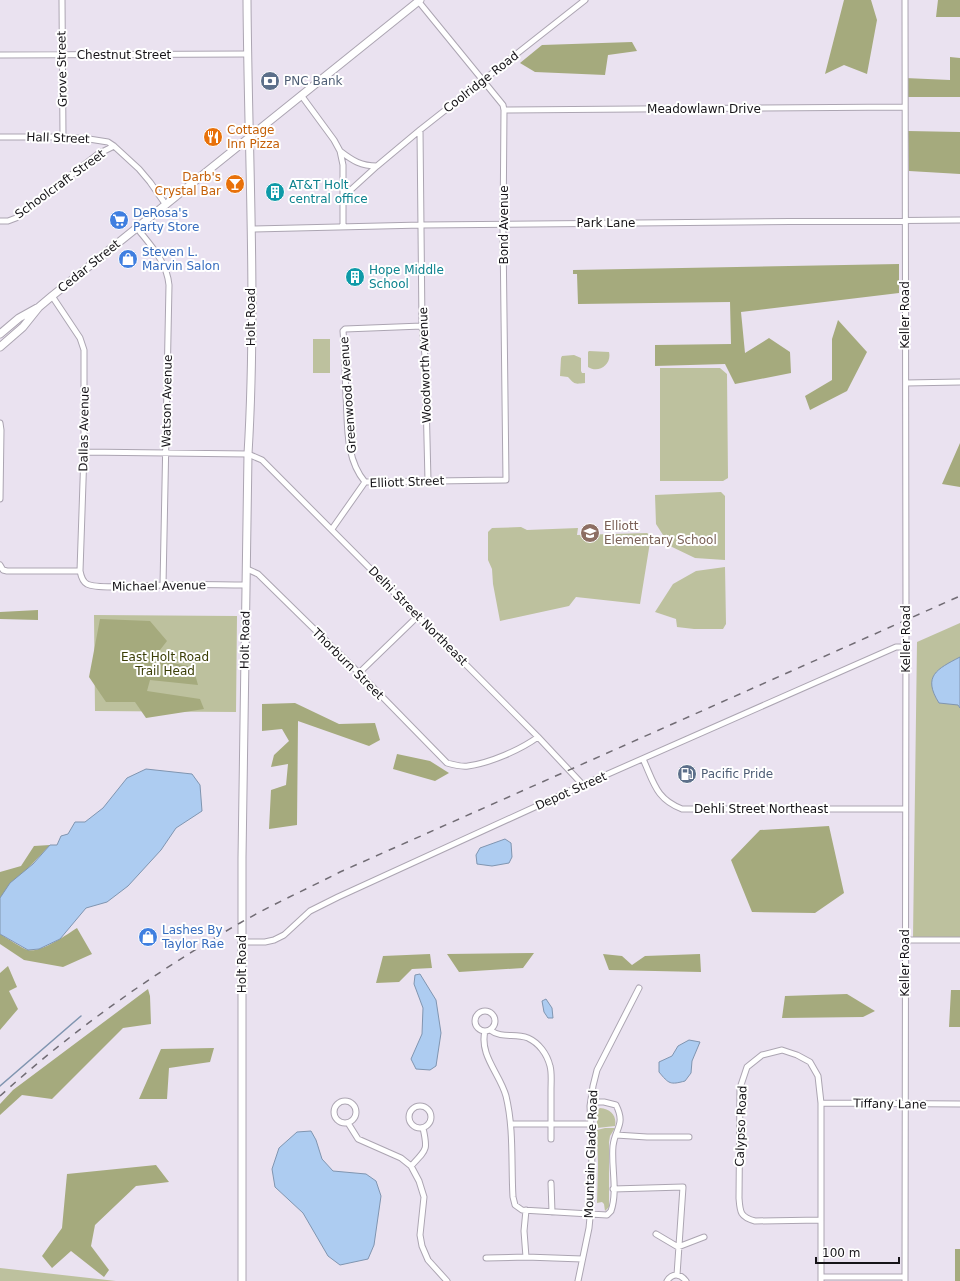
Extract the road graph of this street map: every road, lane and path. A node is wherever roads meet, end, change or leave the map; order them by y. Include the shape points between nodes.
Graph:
1 (62, 0) edge
2 (247, 0) edge
3 (585, 0) edge
4 (905, 0) edge
5 (419, 1) edge
6 (247, 54) junction
7 (0, 55) edge
8 (61, 56) junction
9 (483, 80) junction
10 (301, 95) junction
11 (904, 107) junction
12 (504, 110) junction
13 (420, 130) junction
14 (0, 137) edge
15 (63, 137) junction
16 (249, 137) junction
17 (114, 146) junction
18 (340, 151) junction
19 (377, 166) junction
20 (343, 197) junction
21 (166, 205) junction
22 (960, 220) edge
23 (0, 221) edge
24 (905, 221) junction
25 (503, 224) junction
26 (422, 225) junction
27 (343, 226) junction
28 (137, 228) junction
29 (252, 229) junction
30 (52, 296) junction
31 (39, 307) junction
32 (422, 326) junction
33 (0, 334) edge
34 (0, 347) edge
35 (960, 382) edge
36 (906, 383) junction
37 (0, 424) edge
38 (84, 452) junction
39 (166, 452) junction
40 (248, 454) junction
41 (428, 480) junction
42 (506, 480) joint
43 (365, 482) junction
44 (0, 499) edge
45 (332, 530) junction
46 (0, 565) edge
47 (247, 569) junction
48 (80, 571) junction
49 (163, 585) junction
50 (246, 585) junction
51 (418, 616) junction
52 (906, 647) junction
53 (360, 674) junction
54 (538, 737) junction
55 (643, 759) junction
56 (583, 785) junction
57 (905, 809) junction
58 (906, 940) junction
59 (960, 940) edge
60 (241, 942) junction
61 (639, 988) dead end
62 (590, 1102) junction
63 (821, 1103) junction
64 (905, 1104) junction
65 (960, 1104) edge
66 (348, 1123) junction
67 (511, 1124) junction
68 (551, 1124) junction
69 (591, 1124) junction
70 (423, 1128) junction
71 (616, 1135) junction
72 (689, 1137) dead end
73 (551, 1139) dead end
74 (412, 1166) junction
75 (551, 1183) dead end
76 (613, 1189) junction
77 (526, 1210) junction
78 (552, 1212) junction
79 (590, 1214) junction
80 (821, 1220) junction
81 (656, 1234) dead end
82 (704, 1236) dead end
83 (679, 1247) junction
84 (526, 1257) junction
85 (486, 1258) dead end
86 (582, 1259) junction
87 (677, 1275) junction
88 (821, 1279) edge
89 (905, 1279) edge
90 (242, 1281) edge
91 (447, 1281) edge
92 (578, 1281) edge
93 (667, 1281) edge
94 (686, 1281) edge

1 - 8 street, Grove Street
2 - 6 main road, Holt Road
3 - 9 street, Coolridge Road
4 - 11 street, Keller Road
5 - 9 street
5 - 10 main road, Cedar Street
6 - 8 street, Chestnut Street
6 - 16 main road, Holt Road
7 - 8 street, Chestnut Street
8 - 15 street, Grove Street
9 - 12 street via 503,105
9 - 13 street, Coolridge Road
10 - 16 main road, Cedar Street
10 - 18 street
11 - 12 street, Meadowlawn Drive
11 - 24 street, Keller Road
12 - 25 street, Bond Avenue
13 - 19 street, Coolridge Road
13 - 26 street, Woodworth Avenue
14 - 15 street, Hall Street
15 - 17 street, Hall Street via 100,140
16 - 21 main road, Cedar Street
16 - 29 main road, Holt Road
17 - 21 street, Schoolcraft Street via 150,182
17 - 23 street, Schoolcraft Street via 98,154 16,218
18 - 19 street via 366,166
18 - 20 street via 343,165
19 - 20 street, Coolridge Road
20 - 27 street
21 - 28 main road, Cedar Street
22 - 24 street, Park Lane
24 - 25 street, Park Lane
24 - 36 street, Keller Road
25 - 26 street, Park Lane
25 - 42 street, Bond Avenue
26 - 27 street, Park Lane
26 - 32 street, Woodworth Avenue
27 - 29 street, Park Lane
28 - 30 main road, Cedar Street
28 - 39 street, Watson Avenue via 160,256 168,277
29 - 40 main road, Holt Road via 251,401
30 - 31 main road, Cedar Street
30 - 38 street, Dallas Avenue via 83,344
31 - 33 main road via 19,318
31 - 34 main road via 29,321
32 - 41 street, Woodworth Avenue
32 - 43 street, Greenwood Avenue via 343,331 349,441 354,466
35 - 36 street
36 - 52 street, Keller Road
37 - 44 street
38 - 39 street
38 - 48 street, Dallas Avenue
39 - 40 street
39 - 49 street, Watson Avenue
40 - 45 street, Delhi Street Northeast via 262,460
40 - 47 main road, Holt Road
41 - 42 street, Elliott Street
41 - 43 street, Elliott Street
43 - 45 street, Elliott Street
45 - 51 street, Delhi Street Northeast
46 - 48 street via 7,571
47 - 50 main road, Holt Road
47 - 53 street, Thorburn Street via 258,574
48 - 49 street, Michael Avenue via 83,580 90,585
49 - 50 street, Michael Avenue
50 - 60 main road, Holt Road
51 - 53 street
51 - 54 street, Delhi Street Northeast
52 - 55 street, Depot Street via 896,647
52 - 57 street, Keller Road
53 - 54 street, Thorburn Street via 447,762 455,766 468,766 514,752
54 - 56 street, Delhi Street Northeast
55 - 56 street, Depot Street
55 - 57 street, Dehli Street Northeast via 663,798 682,809
56 - 60 street, Depot Street via 322,905 274,940
57 - 58 street, Keller Road
58 - 59 street
58 - 64 street, Keller Road
60 - 90 main road, Holt Road
61 - 62 street, Mountain Glade Road via 597,1070
62 - 69 street, Mountain Glade Road
62 - 71 street via 616,1105 621,1120
63 - 64 street, Tiffany Lane
63 - 80 street, Calypso Road
63 - 80 street, Calypso Road via 818,1076 810,1062 782,1050 762,1055 747,1067 740,1088 740,1212 746,1218 755,1221
64 - 65 street, Tiffany Lane
64 - 89 street, Keller Road
66 - 66 street via 339,1122 334,1115 340,1102 347,1101 356,1111 354,1119
66 - 74 street via 358,1139 401,1158
67 - 68 street
67 - 68 street via 506,1095 484,1047 487,1030 497,1035 529,1039 542,1049 551,1066
67 - 77 street via 512,1197 515,1205
68 - 69 street
68 - 73 street
69 - 79 street, Mountain Glade Road
70 - 70 street via 413,1125 410,1119 411,1112 420,1106 431,1113 431,1120
70 - 74 street via 427,1147
71 - 72 street
71 - 76 street via 613,1145
74 - 91 street via 424,1197 420,1235 422,1246 428,1260
75 - 78 street
76 - 79 street via 612,1208 609,1213
76 - 83 street via 683,1187
77 - 78 street
77 - 84 street
78 - 79 street
79 - 86 street, Mountain Glade Road
80 - 88 street, Calypso Road
81 - 83 street
82 - 83 street
83 - 87 street
84 - 85 street
84 - 86 street
86 - 92 street, Mountain Glade Road
87 - 93 street
87 - 94 street
88 - 89 street

